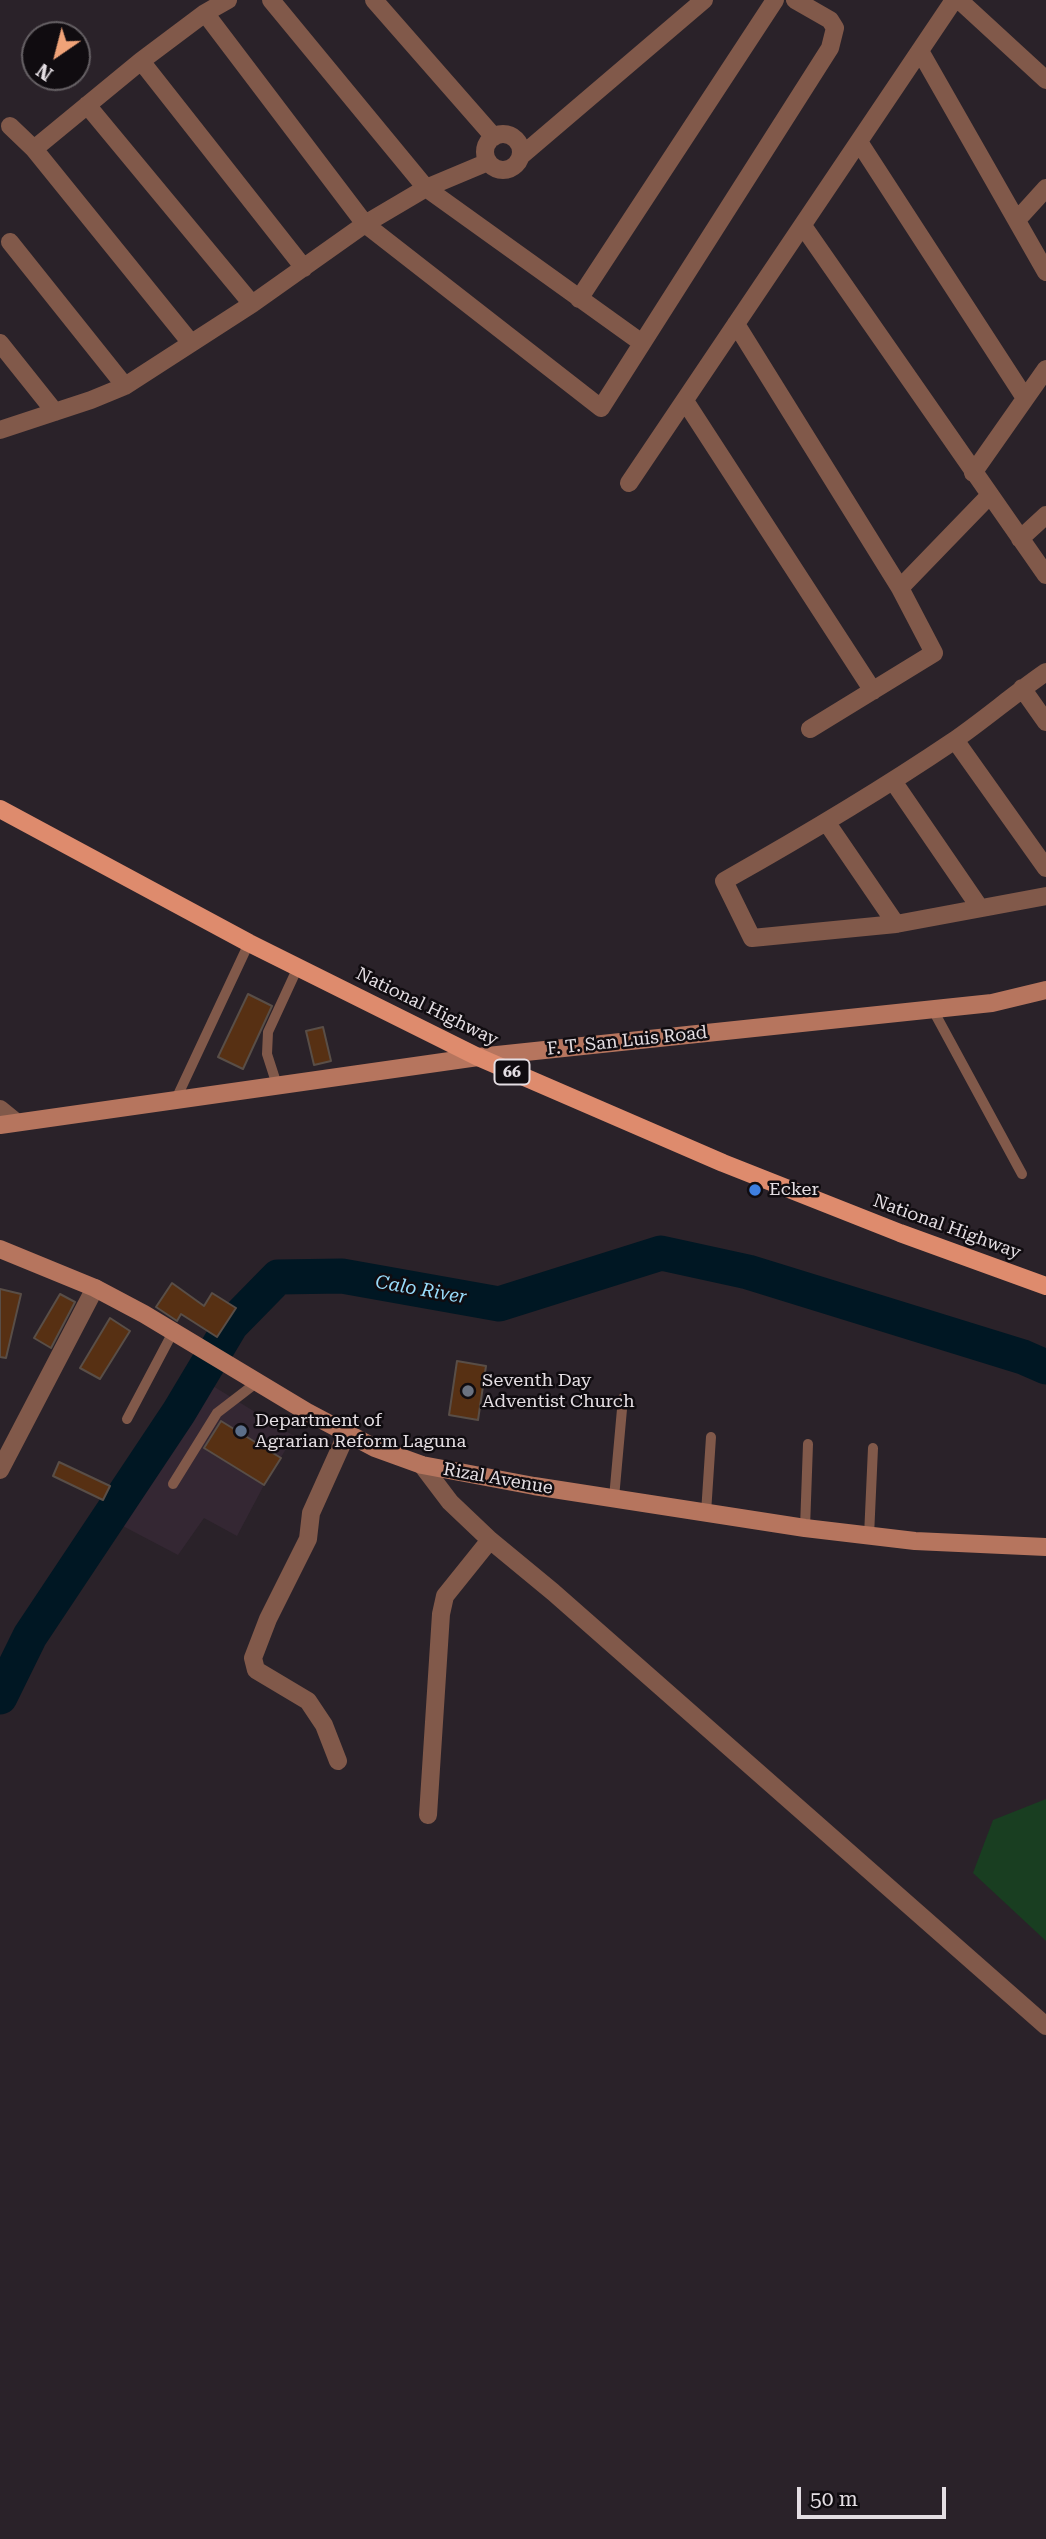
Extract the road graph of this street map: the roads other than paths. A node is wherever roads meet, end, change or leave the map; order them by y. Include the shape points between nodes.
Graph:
1 (228, 0) edge
2 (271, 0) edge
3 (374, 0) edge
4 (705, 0) edge
5 (775, 0) edge
6 (796, 0) edge
7 (957, 0) edge
8 (205, 13) junction
9 (920, 51) junction
10 (141, 61) junction
11 (1046, 80) edge
12 (88, 105) junction
13 (10, 126) dead end
14 (494, 137) junction
15 (859, 142) junction
16 (34, 149) junction
17 (521, 156) junction
18 (488, 162) junction
19 (426, 188) junction
20 (1046, 188) edge
21 (1017, 220) junction
22 (365, 224) junction
23 (803, 226) junction
24 (10, 242) dead end
25 (304, 268) junction
26 (1046, 272) edge
27 (579, 299) junction
28 (253, 304) junction
29 (736, 324) junction
30 (0, 343) edge
31 (191, 343) junction
32 (642, 343) junction
33 (1046, 369) edge
34 (125, 386) junction
35 (1026, 398) junction
36 (685, 401) junction
37 (55, 412) junction
38 (0, 430) edge
39 (973, 473) junction
40 (629, 483) dead end
41 (989, 496) junction
42 (1046, 514) edge
43 (1020, 539) junction
44 (1046, 575) edge
45 (900, 588) junction
46 (1046, 671) edge
47 (1022, 688) junction
48 (873, 691) junction
49 (1046, 722) edge
50 (810, 729) dead end
51 (955, 740) junction
52 (893, 781) junction
53 (0, 809) edge
54 (827, 823) junction
55 (1046, 868) edge
56 (1046, 896) edge
57 (980, 908) junction
58 (896, 924) junction
59 (249, 943) junction
60 (298, 967) junction
61 (1046, 990) edge
62 (933, 1010) junction
63 (478, 1057) junction
64 (277, 1085) junction
65 (176, 1100) junction
66 (0, 1109) edge
67 (8, 1124) edge
68 (1022, 1174) dead end
69 (0, 1249) edge
70 (1046, 1286) edge
71 (95, 1288) junction
72 (173, 1332) junction
73 (256, 1383) junction
74 (624, 1398) dead end
75 (127, 1419) dead end
76 (347, 1433) junction
77 (710, 1437) dead end
78 (808, 1444) dead end
79 (873, 1448) dead end
80 (422, 1465) junction
81 (0, 1470) edge
82 (173, 1484) dead end
83 (614, 1499) junction
84 (706, 1513) junction
85 (805, 1528) junction
86 (869, 1536) junction
87 (490, 1540) junction
88 (1046, 1548) edge
89 (338, 1761) dead end
90 (428, 1815) dead end
91 (1046, 2026) edge

1 - 8 street
2 - 19 street
3 - 14 street
4 - 17 street
5 - 27 street
6 - 32 street via 830,20 835,28 830,48
7 - 9 street
7 - 11 street
8 - 10 street
8 - 22 street
9 - 15 street
9 - 21 street
10 - 12 street
10 - 25 street
12 - 16 street
12 - 28 street
13 - 16 street
14 - 17 street via 514,137
14 - 18 street via 485,148
15 - 23 street
15 - 35 street
16 - 31 street
17 - 18 street via 506,170
18 - 19 street
19 - 22 street
19 - 27 street
20 - 21 street
21 - 26 street
22 - 25 street
22 - 32 street via 601,408
23 - 29 street
23 - 39 street
24 - 34 street
25 - 28 street
27 - 32 street
28 - 31 street
29 - 36 street
29 - 45 street
30 - 37 street
31 - 34 street
33 - 35 street
34 - 37 street
35 - 39 street
36 - 40 street
36 - 48 street
37 - 38 street
39 - 41 street
41 - 43 street
41 - 45 street
42 - 43 street
43 - 44 street
45 - 48 street via 934,653
46 - 47 street
47 - 49 street
47 - 51 street
48 - 50 street
51 - 52 street
51 - 55 street
52 - 54 street
52 - 57 street
53 - 59 main road, National Highway / 66
54 - 58 street
54 - 58 street via 724,881 752,938
56 - 57 street
57 - 58 street
59 - 60 main road, National Highway / 66
59 - 65 lane
60 - 63 main road, National Highway / 66
60 - 64 lane via 268,1032 267,1054
61 - 62 main road, F. T. San Luis Road
62 - 63 main road, F. T. San Luis Road
62 - 68 lane
63 - 64 main road, F. T. San Luis Road
63 - 70 main road, National Highway / 66 via 723,1163
64 - 65 main road, F. T. San Luis Road
65 - 67 main road, F. T. San Luis Road
66 - 67 street
69 - 71 main road, Rizal Avenue
71 - 72 main road, Rizal Avenue
71 - 81 street
72 - 73 main road, Rizal Avenue
72 - 75 lane
73 - 76 main road, Rizal Avenue
73 - 82 lane via 217,1412
74 - 83 lane
76 - 80 main road, Rizal Avenue
76 - 89 street via 311,1513 308,1539 253,1658 256,1670 308,1701 324,1725
77 - 84 lane
78 - 85 lane
79 - 86 lane
80 - 83 main road, Rizal Avenue
80 - 87 street via 450,1502
83 - 84 main road, Rizal Avenue
84 - 85 main road, Rizal Avenue
85 - 86 main road, Rizal Avenue
86 - 88 main road, Rizal Avenue
87 - 90 street via 445,1596
87 - 91 street

